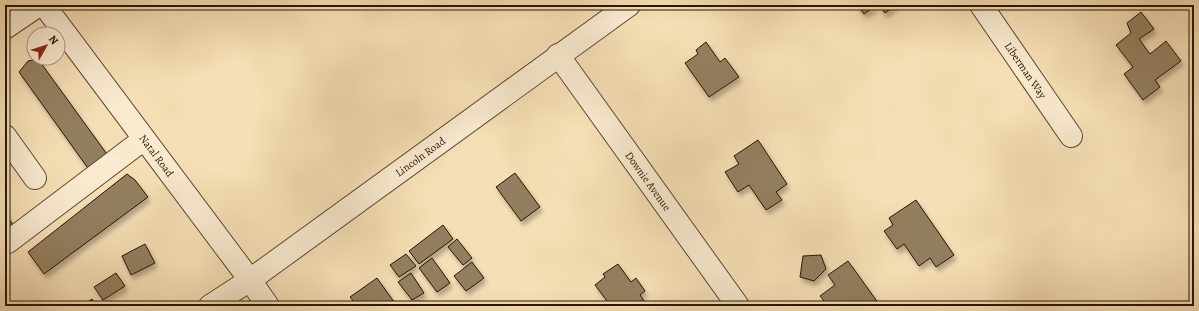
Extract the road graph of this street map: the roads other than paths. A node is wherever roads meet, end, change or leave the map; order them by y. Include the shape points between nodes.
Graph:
1 (39, 5) edge
2 (44, 5) edge
3 (628, 5) edge
4 (981, 5) edge
5 (5, 28) edge
6 (558, 55) junction
7 (5, 136) edge
8 (1070, 136) dead end
9 (144, 139) junction
10 (35, 178) dead end
11 (8, 242) dead end
12 (250, 280) junction
13 (210, 306) edge
14 (268, 306) edge
15 (738, 306) edge

1 - 5 street
2 - 9 street, Natal Road
3 - 6 street, Lincoln Road
4 - 8 street, Liberman Way
6 - 12 street, Lincoln Road
6 - 15 street, Downie Avenue
7 - 10 street
9 - 11 street
9 - 12 street, Natal Road
12 - 13 street, Lincoln Road
12 - 14 street, Natal Road

